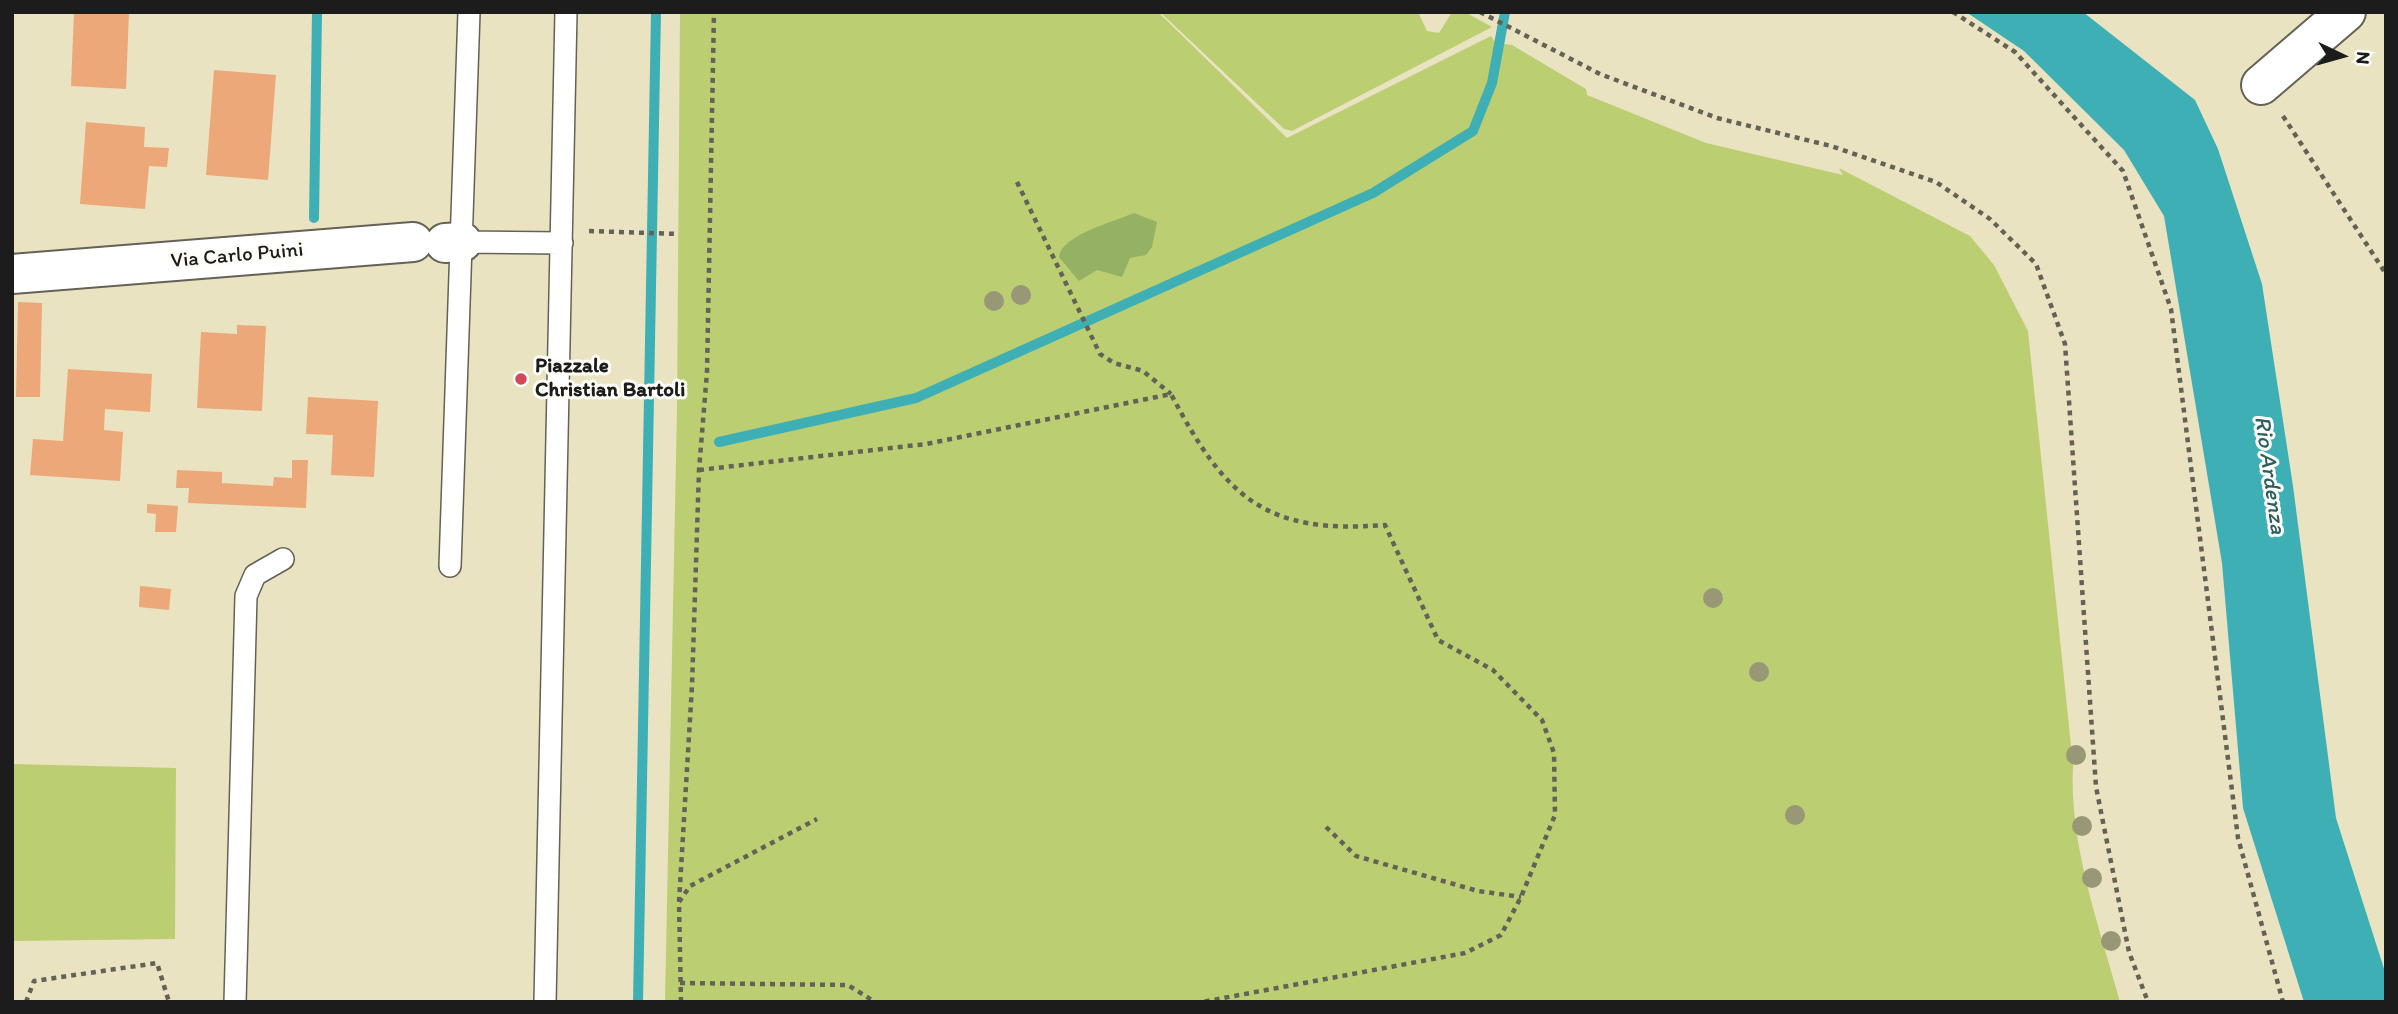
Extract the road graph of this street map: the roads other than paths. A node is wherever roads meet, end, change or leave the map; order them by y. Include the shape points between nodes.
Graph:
1 (469, 12) edge
2 (566, 12) edge
3 (2323, 23) edge
4 (2261, 85) road end
5 (440, 242) junction
6 (562, 243) junction
7 (12, 274) edge
8 (283, 559) dead end
9 (450, 566) dead end
10 (235, 1002) edge
11 (545, 1002) edge

1 - 5 lane
2 - 6 lane
3 - 4 street
5 - 6 lane
5 - 7 street, Via Carlo Puini
5 - 9 lane
6 - 11 lane
8 - 10 lane via 254,575 246,596

